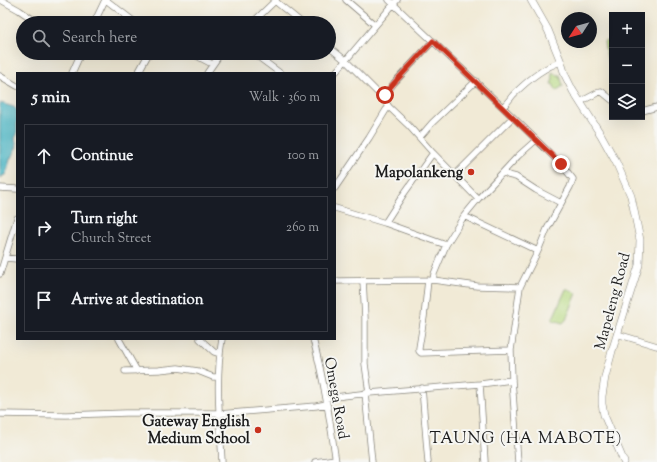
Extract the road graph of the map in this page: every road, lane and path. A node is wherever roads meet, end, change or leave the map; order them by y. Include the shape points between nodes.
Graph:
1 (1, 0) edge
2 (105, 0) edge
3 (346, 0) edge
4 (389, 0) edge
5 (531, 0) edge
6 (272, 1) edge
7 (396, 2) edge
8 (27, 16) edge
9 (97, 16) edge
10 (127, 16) edge
11 (258, 16) edge
12 (292, 16) edge
13 (375, 25) junction
14 (433, 41) junction
15 (336, 53) edge
16 (78, 60) edge
17 (145, 60) edge
18 (204, 60) edge
19 (215, 60) edge
20 (262, 60) edge
21 (345, 60) junction
22 (561, 62) junction
23 (212, 64) junction
24 (72, 72) edge
25 (139, 72) edge
26 (208, 72) edge
27 (279, 72) edge
28 (336, 72) edge
29 (0, 76) edge
30 (476, 81) junction
31 (16, 85) edge
32 (383, 98) junction
33 (609, 98) edge
34 (580, 102) junction
35 (389, 107) junction
36 (503, 107) junction
37 (657, 107) edge
38 (645, 110) edge
39 (513, 117) junction
40 (420, 137) junction
41 (536, 140) junction
42 (433, 153) junction
43 (504, 172) junction
44 (455, 175) junction
45 (336, 187) edge
46 (0, 188) edge
47 (16, 189) edge
48 (478, 199) junction
49 (561, 203) junction
50 (336, 208) edge
51 (464, 216) junction
52 (16, 221) edge
53 (385, 223) junction
54 (446, 245) junction
55 (538, 251) junction
56 (5, 258) junction
57 (16, 259) edge
58 (0, 273) edge
59 (363, 280) junction
60 (431, 280) junction
61 (336, 281) edge
62 (520, 287) junction
63 (617, 334) junction
64 (121, 340) edge
65 (201, 340) edge
66 (222, 340) edge
67 (314, 340) edge
68 (657, 346) edge
69 (511, 350) junction
70 (220, 354) junction
71 (137, 370) junction
72 (125, 371) dead end
73 (218, 377) junction
74 (512, 380) junction
75 (480, 384) junction
76 (422, 388) junction
77 (367, 393) junction
78 (327, 401) junction
79 (0, 414) edge
80 (219, 414) junction
81 (335, 460) edge
82 (222, 462) edge
83 (315, 462) edge
84 (372, 462) edge
85 (428, 462) edge
86 (485, 462) edge
87 (518, 462) edge
88 (624, 462) edge

1 - 8 street
2 - 9 street
2 - 10 street
3 - 13 street
4 - 7 street
5 - 22 street, Mapeleng Road via 548,30
6 - 11 street
6 - 12 street
7 - 13 street
7 - 14 street
13 - 21 street
14 - 30 street
14 - 32 street
15 - 21 street
16 - 24 street
17 - 25 street
18 - 23 street
19 - 23 street
20 - 27 street
21 - 28 street
21 - 32 street
22 - 34 street, Mapeleng Road
22 - 36 street via 549,66 529,81
23 - 26 street
29 - 31 street
30 - 36 street
30 - 40 street
32 - 35 street
33 - 34 street via 601,91
34 - 63 street, Mapeleng Road via 623,177 639,232 639,265
35 - 40 street
35 - 45 street
36 - 39 street
37 - 38 street
39 - 41 street
39 - 44 street
40 - 42 street
41 - 43 street
41 - 49 street via 573,179
42 - 44 street
42 - 53 street
43 - 48 street
43 - 49 street
44 - 48 street
46 - 47 street
48 - 51 street
49 - 55 street
50 - 53 street
51 - 54 street
51 - 55 street
52 - 56 street
53 - 54 street
54 - 60 street
55 - 62 street
56 - 57 street
56 - 58 street
59 - 60 street
59 - 61 street
59 - 77 street
60 - 62 street via 477,286
60 - 69 street via 419,348 421,353
62 - 69 street
63 - 68 street
63 - 88 street, Mapeleng Road via 605,376 602,404 607,423
64 - 71 street
65 - 70 street
66 - 70 street
67 - 78 street, Omega Road
69 - 74 street
70 - 73 street
71 - 72 street
71 - 73 street via 178,368
73 - 80 street
74 - 75 street
74 - 87 street
75 - 76 street
75 - 86 street
76 - 77 street
76 - 85 street
77 - 78 street
77 - 84 street
78 - 80 street via 316,406
78 - 81 street, Omega Road
79 - 80 street
80 - 82 street
81 - 83 street

